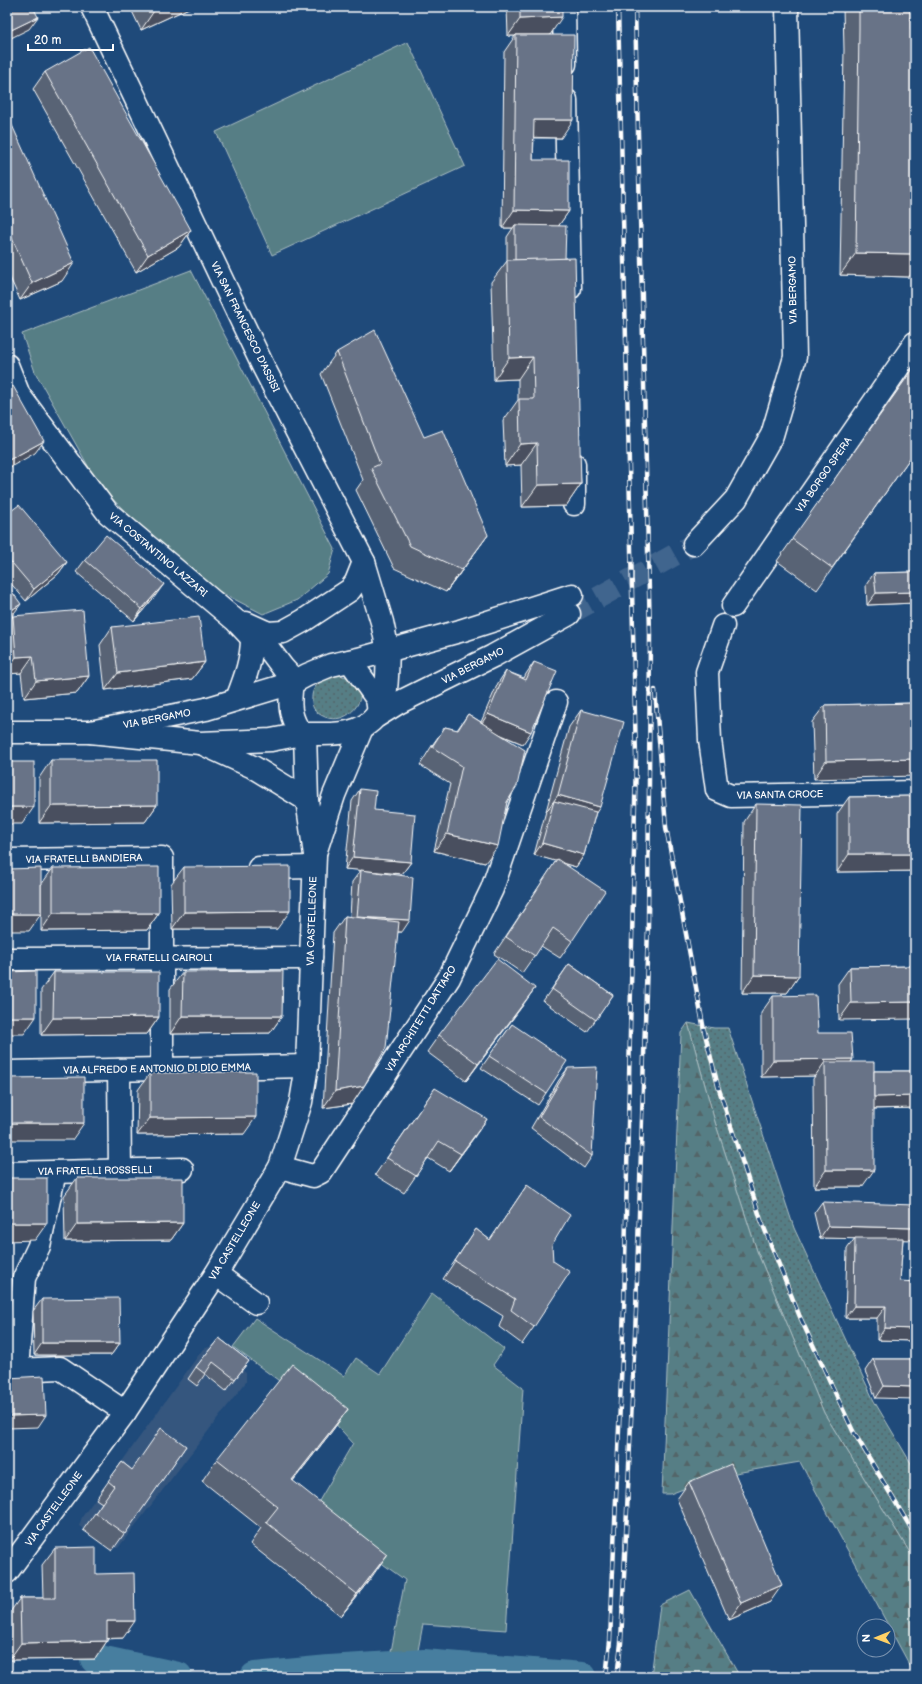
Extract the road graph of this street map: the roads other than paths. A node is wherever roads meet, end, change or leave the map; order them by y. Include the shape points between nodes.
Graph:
1 (92, 7) edge
2 (564, 7) edge
3 (787, 7) edge
4 (570, 307) edge
5 (915, 343) edge
6 (7, 365) edge
7 (573, 441) edge
8 (574, 504) edge
9 (694, 544) tunnel mouth
10 (364, 562) junction
11 (733, 606) dead end
12 (235, 620) junction
13 (723, 626) dead end
14 (252, 638) junction
15 (388, 651) junction
16 (350, 661) junction
17 (294, 682) junction
18 (237, 699) junction
19 (556, 702) dead end
20 (373, 719) junction
21 (7, 732) edge
22 (90, 732) junction
23 (303, 734) junction
24 (200, 743) junction
25 (915, 792) edge
26 (307, 800) junction
27 (7, 860) edge
28 (314, 861) junction
29 (162, 864) junction
30 (239, 868) edge
31 (185, 869) edge
32 (161, 958) junction
33 (311, 958) junction
34 (7, 959) edge
35 (307, 1066) junction
36 (162, 1069) junction
37 (119, 1070) junction
38 (7, 1072) edge
39 (280, 1167) junction
40 (182, 1169) dead end
41 (120, 1170) junction
42 (55, 1172) junction
43 (7, 1173) edge
44 (216, 1274) junction
45 (15, 1278) edge
46 (256, 1303) dead end
47 (12, 1370) edge
48 (125, 1412) junction
49 (7, 1572) edge

1 - 10 street, VIA SAN FRANCESCO D'ASSISI via 264,368
2 - 4 street
3 - 9 street, VIA BERGAMO via 795,357 772,435 736,499
5 - 11 street, VIA BORGO SPERA
6 - 12 street, VIA COSTANTINO LAZZARI via 19,394 108,513
7 - 8 street
10 - 12 street via 350,590 283,632 268,633
10 - 15 street, VIA SAN FRANCESCO D'ASSISI
12 - 14 street, VIA COSTANTINO LAZZARI
13 - 25 street, VIA SANTA CROCE via 707,672 710,740 717,790 731,796
14 - 17 street, VIA COSTANTINO LAZZARI via 268,648
14 - 18 street via 252,655
15 - 16 street, VIA BERGAMO
15 - 20 street, VIA SAN FRANCESCO D'ASSISI via 385,694
15 - 20 street, VIA BERGAMO via 570,605 493,656 398,703
16 - 17 street via 318,670
16 - 20 street via 377,699
17 - 18 street, VIA BERGAMO
17 - 23 street via 290,709 295,726
18 - 22 street, VIA BERGAMO via 206,709
19 - 39 street, VIA ARCHITETTI DATTARO via 492,889 450,978 321,1172 313,1176
20 - 23 street via 334,734
20 - 28 street, VIA CASTELLEONE via 334,795
21 - 22 street, VIA BERGAMO
22 - 24 street, VIA BERGAMO
23 - 24 street, VIA BERGAMO via 271,740
23 - 26 street, VIA CASTELLEONE
24 - 26 street, VIA BERGAMO via 253,767
26 - 28 street, VIA CASTELLEONE
27 - 29 street, VIA FRATELLI BANDIERA
28 - 30 street
28 - 33 street, VIA CASTELLEONE
29 - 31 street, VIA FRATELLI BANDIERA
29 - 32 street
32 - 33 street, VIA FRATELLI CAIROLI
32 - 34 street, VIA FRATELLI CAIROLI
32 - 36 street
33 - 35 street, VIA CASTELLEONE
35 - 36 street, VIA ALFREDO E ANTONIO DI DIO EMMA
35 - 39 street, VIA CASTELLEONE via 301,1102
36 - 37 street, VIA ALFREDO E ANTONIO DI DIO EMMA
37 - 38 street, VIA ALFREDO E ANTONIO DI DIO EMMA
37 - 41 street
39 - 44 street, VIA CASTELLEONE
40 - 41 street, VIA FRATELLI ROSSELLI
41 - 42 street, VIA FRATELLI ROSSELLI
42 - 43 street, VIA FRATELLI ROSSELLI
42 - 45 street via 39,1246
44 - 46 street
44 - 48 street, VIA CASTELLEONE
45 - 47 street
47 - 48 street via 60,1368
48 - 49 street, VIA CASTELLEONE

